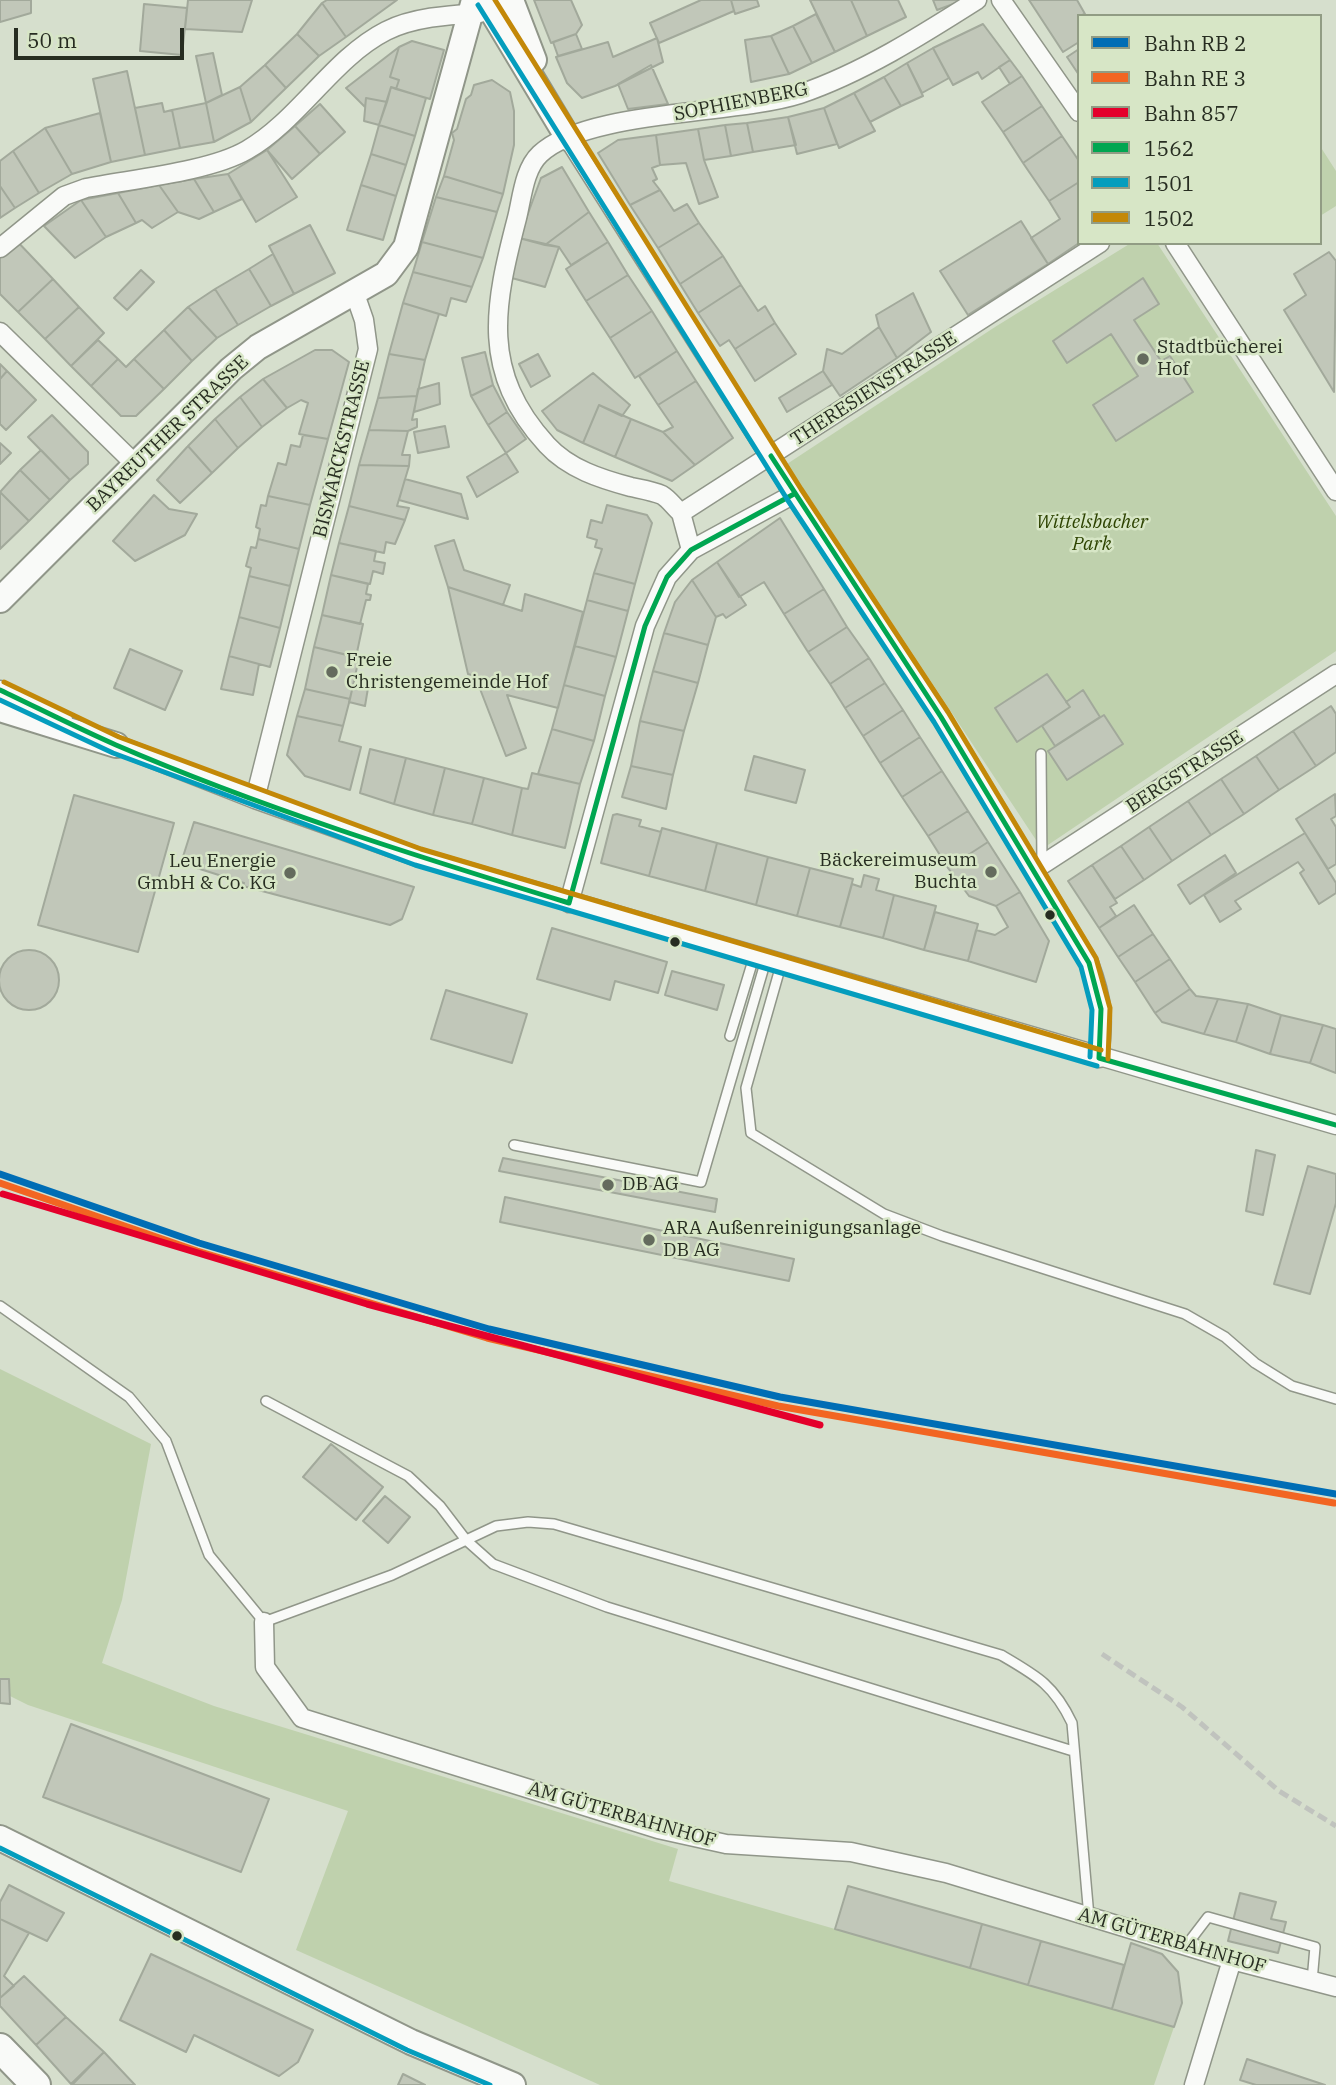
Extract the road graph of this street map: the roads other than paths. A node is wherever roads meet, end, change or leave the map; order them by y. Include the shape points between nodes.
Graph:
1 (977, 0) edge
2 (1001, 0) edge
3 (486, 5) edge
4 (1077, 109) edge
5 (568, 138) junction
6 (1097, 245) edge
7 (1176, 245) edge
8 (0, 248) edge
9 (355, 294) junction
10 (0, 332) edge
11 (771, 456) junction
12 (136, 465) junction
13 (1336, 491) edge
14 (794, 494) junction
15 (681, 513) junction
16 (691, 550) junction
17 (0, 600) edge
18 (1336, 674) edge
19 (0, 690) edge
20 (0, 709) edge
21 (116, 745) junction
22 (1041, 754) dead end
23 (255, 799) junction
24 (1038, 868) junction
25 (569, 903) junction
26 (767, 961) junction
27 (730, 1035) dead end
28 (1099, 1058) junction
29 (1336, 1125) edge
30 (514, 1145) dead end
31 (0, 1307) edge
32 (1336, 1399) edge
33 (266, 1401) dead end
34 (466, 1540) junction
35 (264, 1622) junction
36 (1073, 1751) junction
37 (0, 1838) edge
38 (1089, 1917) junction
39 (1185, 1947) junction
40 (1231, 1961) junction
41 (1312, 1981) junction
42 (1336, 1987) edge
43 (0, 2048) edge
44 (36, 2085) edge
45 (513, 2085) edge
46 (1194, 2085) edge

1 - 5 street, SOPHIENBERG via 835,81 797,95 600,126
2 - 4 street
3 - 5 street
3 - 5 street via 523,31
3 - 8 street via 386,31 247,150 221,161 64,196
3 - 9 street via 406,247 386,274
5 - 11 street
5 - 15 street, SOPHIENBERG via 540,154 528,173 499,289 504,381 533,428 577,469 662,495
6 - 11 street, THERESIENSTRASSE
7 - 13 street
9 - 12 street, BAYREUTHER STRASSE via 258,347
9 - 23 street, BISMARCKSTRASSE via 368,349
10 - 12 street
11 - 14 street
11 - 15 street, THERESIENSTRASSE
12 - 17 street, BAYREUTHER STRASSE
14 - 16 street
14 - 24 street
15 - 16 street
16 - 25 street via 667,577 645,626
18 - 24 street, BERGSTRASSE
19 - 21 street
20 - 21 street
21 - 23 street
22 - 24 lane
23 - 25 street via 418,857
24 - 28 street via 1102,997
25 - 26 street
26 - 27 lane
26 - 28 street
26 - 30 lane via 701,1182
26 - 32 lane via 746,1088 751,1133 884,1214 1185,1314 1292,1386
28 - 29 street
31 - 35 lane via 128,1397 166,1441 209,1556
33 - 34 lane via 408,1476 440,1506
34 - 35 lane via 392,1575
34 - 36 lane via 493,1564 607,1607
34 - 36 lane via 496,1526 554,1524 1001,1655 1043,1680 1060,1698 1072,1723
35 - 38 street, AM GÜTERBAHNHOF via 265,1667 302,1718 658,1829 726,1844 852,1852 946,1873
36 - 38 lane
37 - 45 street via 411,2042
38 - 39 street, AM GÜTERBAHNHOF
39 - 40 street, AM GÜTERBAHNHOF
39 - 41 lane via 1208,1917 1315,1947
40 - 41 street, AM GÜTERBAHNHOF
40 - 46 street
41 - 42 street, AM GÜTERBAHNHOF
43 - 44 main road

